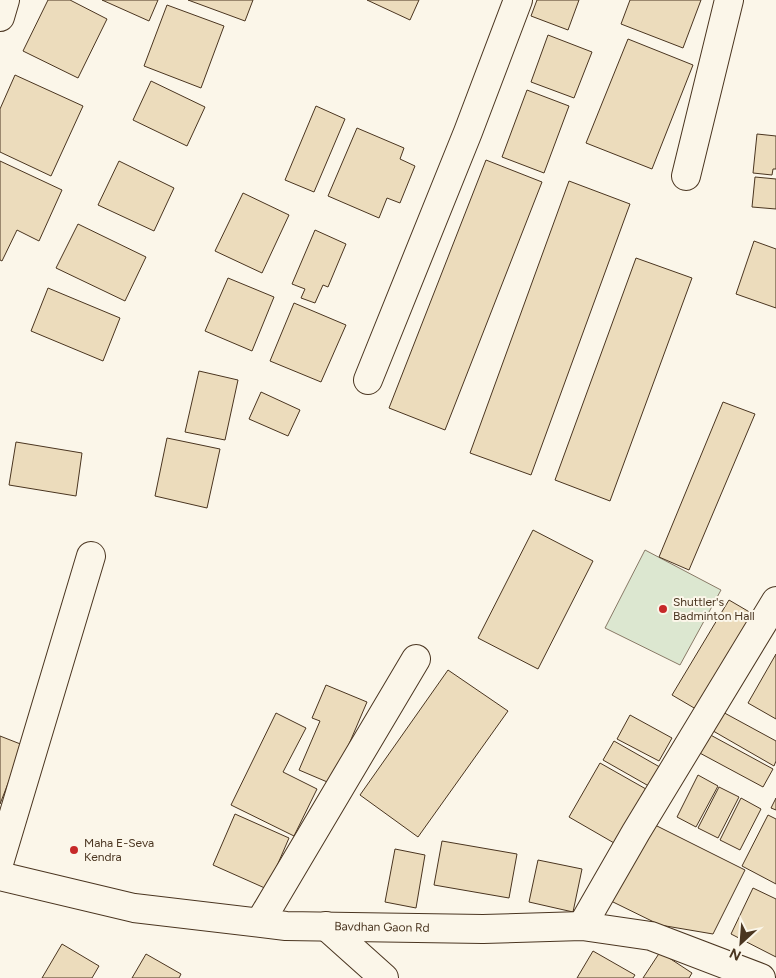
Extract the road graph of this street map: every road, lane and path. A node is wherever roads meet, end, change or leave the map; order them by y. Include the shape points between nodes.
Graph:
1 (5, 0) edge
2 (518, 0) edge
3 (729, 0) edge
4 (0, 17) edge
5 (686, 176) dead end
6 (368, 380) dead end
7 (92, 556) dead end
8 (776, 601) edge
9 (416, 659) dead end
10 (0, 860) edge
11 (0, 876) edge
12 (260, 922) junction
13 (326, 926) junction
14 (582, 926) junction
15 (384, 978) edge
16 (761, 978) edge

1 - 4 street
2 - 6 street
3 - 5 street
7 - 10 street
8 - 14 street
9 - 12 street
11 - 12 street, Bavdhan Gaon Rd via 134,908
12 - 13 street, Bavdhan Gaon Rd
13 - 14 street, Bavdhan Gaon Rd via 483,929
13 - 15 street
14 - 16 street, Bavdhan Gaon Rd via 651,936

